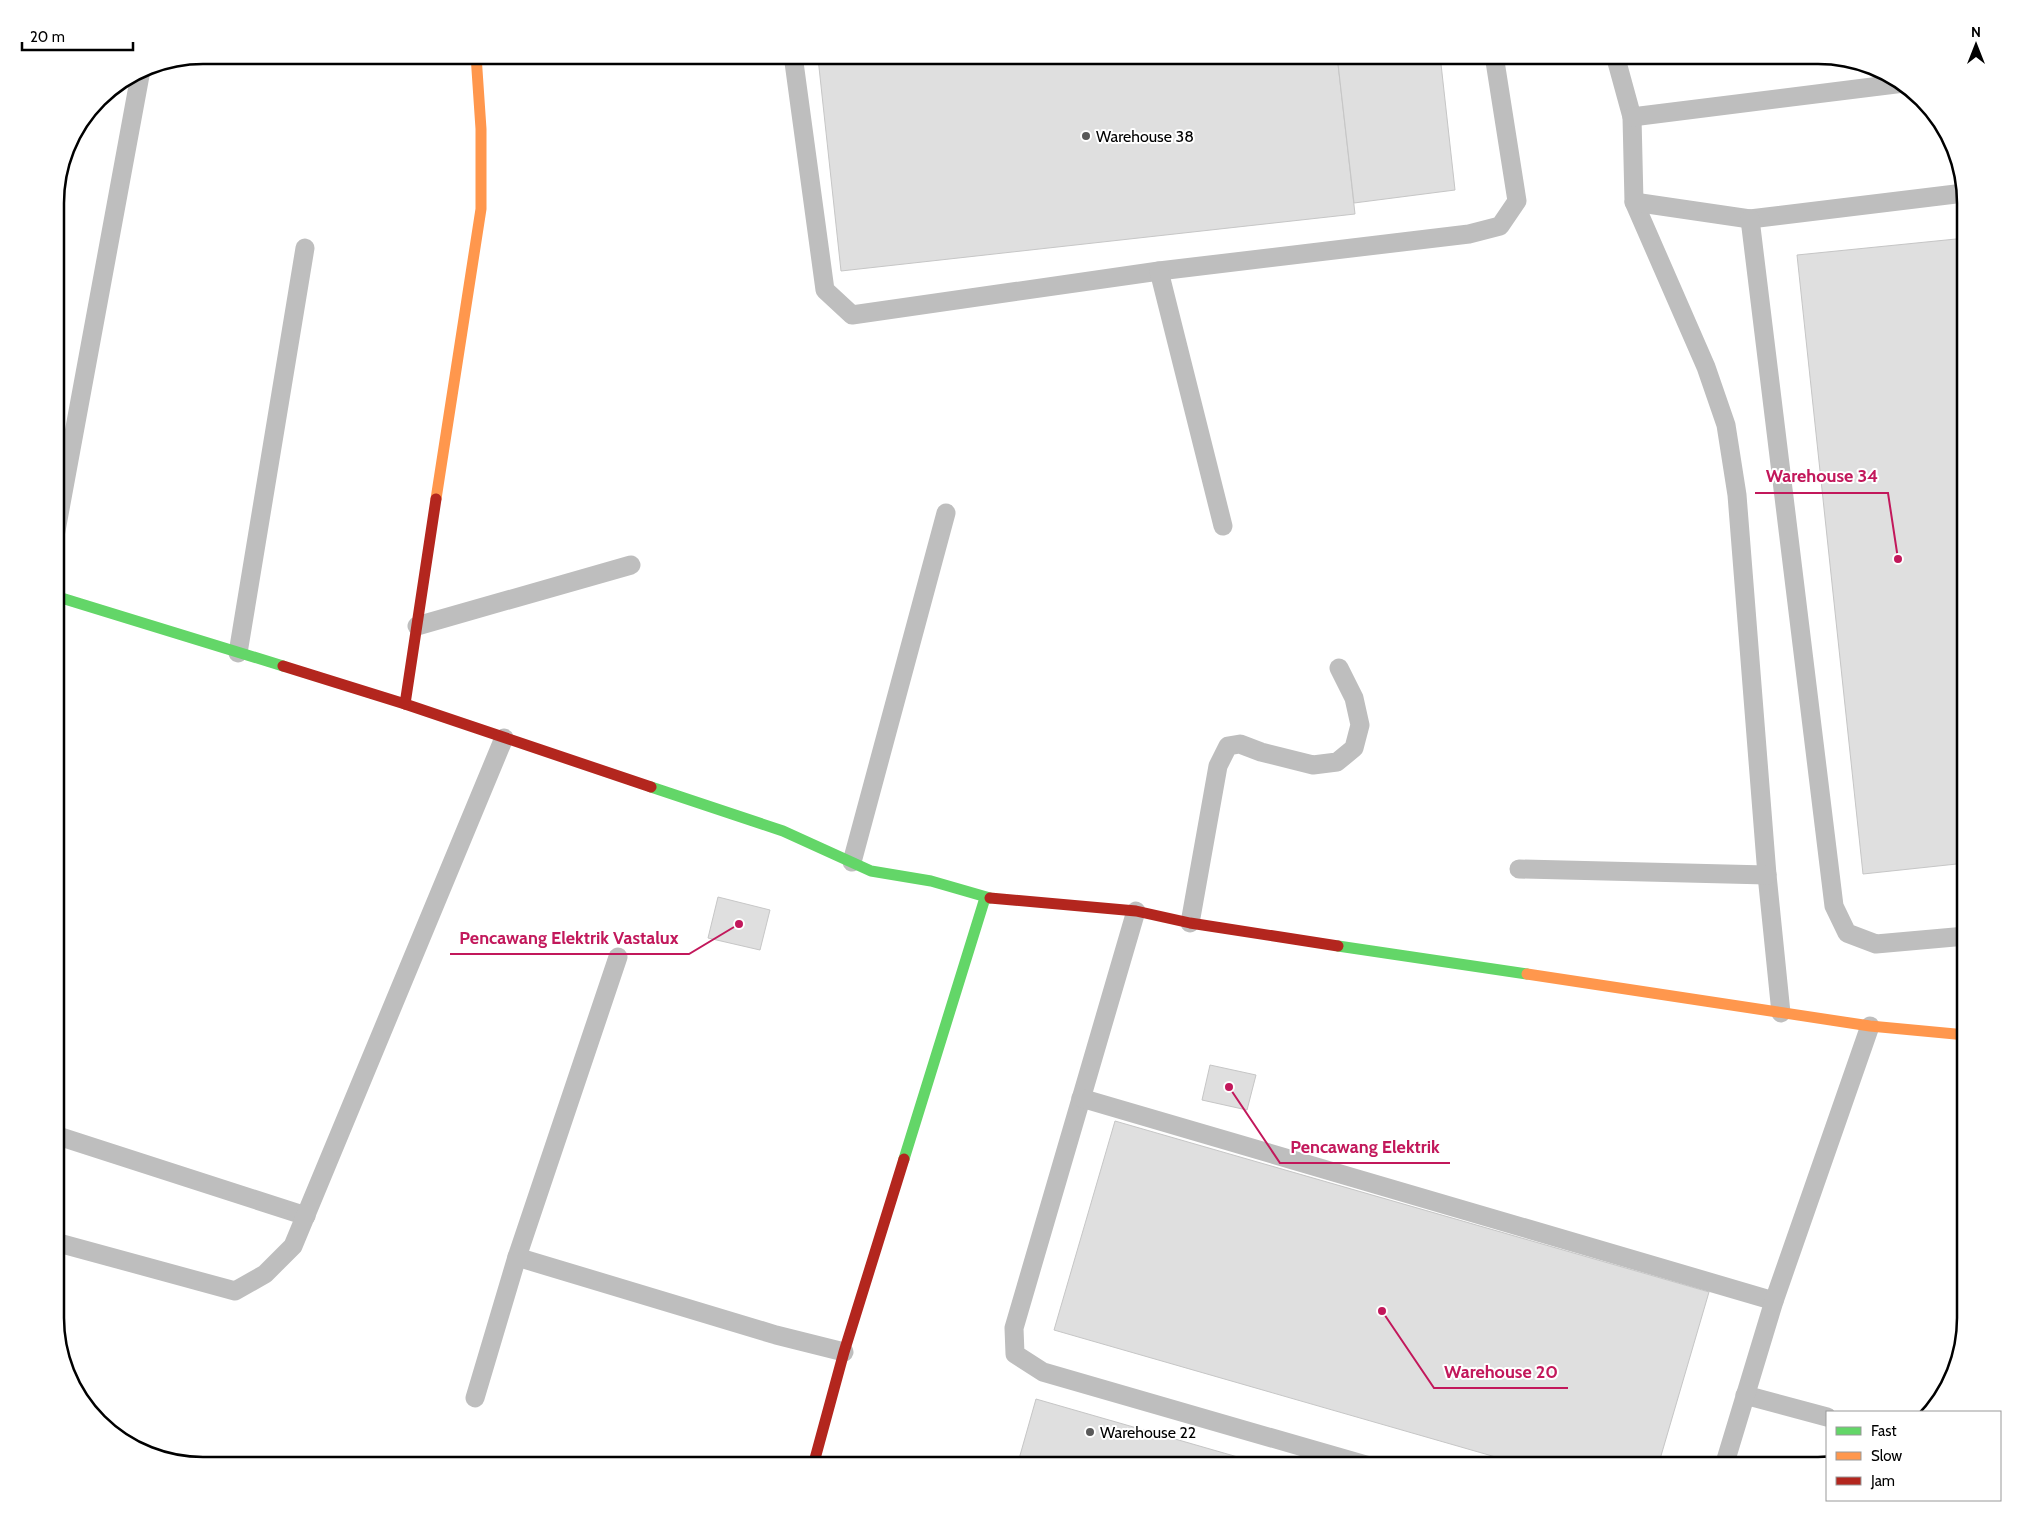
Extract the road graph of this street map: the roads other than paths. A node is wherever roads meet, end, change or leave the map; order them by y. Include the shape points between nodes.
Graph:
1 (477, 64) edge
2 (794, 64) edge
3 (1495, 64) edge
4 (1617, 64) edge
5 (139, 79) edge
6 (1891, 85) edge
7 (1632, 117) junction
8 (1956, 194) edge
9 (1634, 202) junction
10 (1750, 219) junction
11 (305, 248) dead end
12 (1159, 271) junction
13 (64, 487) edge
14 (946, 513) dead end
15 (1223, 526) dead end
16 (632, 564) dead end
17 (64, 599) edge
18 (417, 626) junction
19 (238, 653) junction
20 (1339, 668) dead end
21 (405, 704) junction
22 (504, 738) junction
23 (852, 862) junction
24 (1519, 869) dead end
25 (1767, 875) junction
26 (985, 898) junction
27 (1136, 912) junction
28 (1190, 923) junction
29 (1957, 937) edge
30 (618, 957) dead end
31 (1782, 1013) junction
32 (1870, 1026) junction
33 (1957, 1034) edge
34 (1081, 1098) junction
35 (64, 1138) edge
36 (306, 1216) junction
37 (64, 1244) edge
38 (517, 1257) junction
39 (1774, 1301) junction
40 (844, 1352) junction
41 (1746, 1395) junction
42 (475, 1398) dead end
43 (1826, 1417) edge
44 (815, 1457) edge
45 (1338, 1457) edge
46 (1727, 1457) edge

1 - 18 street via 481,209
2 - 12 lane via 825,290 852,315
3 - 12 lane via 1517,202 1500,226 1468,234
4 - 7 lane
5 - 13 lane
6 - 7 lane
7 - 9 lane
8 - 10 lane
9 - 10 lane
9 - 25 lane via 1706,367 1726,425 1737,495
10 - 29 lane via 1834,906 1847,933 1876,944
11 - 19 lane
12 - 15 lane
14 - 23 lane
16 - 18 lane
17 - 19 street
18 - 21 street
19 - 21 street
20 - 28 lane via 1354,698 1360,725 1354,748 1338,762 1313,765 1240,744 1228,746 1218,766
21 - 22 street
22 - 23 street via 783,831
22 - 36 lane
23 - 26 street via 871,871 931,881
24 - 25 lane
25 - 31 lane
26 - 27 street
26 - 40 street
27 - 28 street
27 - 34 lane
28 - 31 street
30 - 38 lane
31 - 32 street
32 - 33 street
32 - 39 lane
34 - 39 lane
34 - 45 lane via 1014,1328 1015,1354 1042,1372
35 - 36 lane
36 - 37 lane via 293,1246 265,1274 235,1291
38 - 40 lane via 776,1335
38 - 42 lane
39 - 41 lane
40 - 44 street
41 - 43 lane
41 - 46 lane

